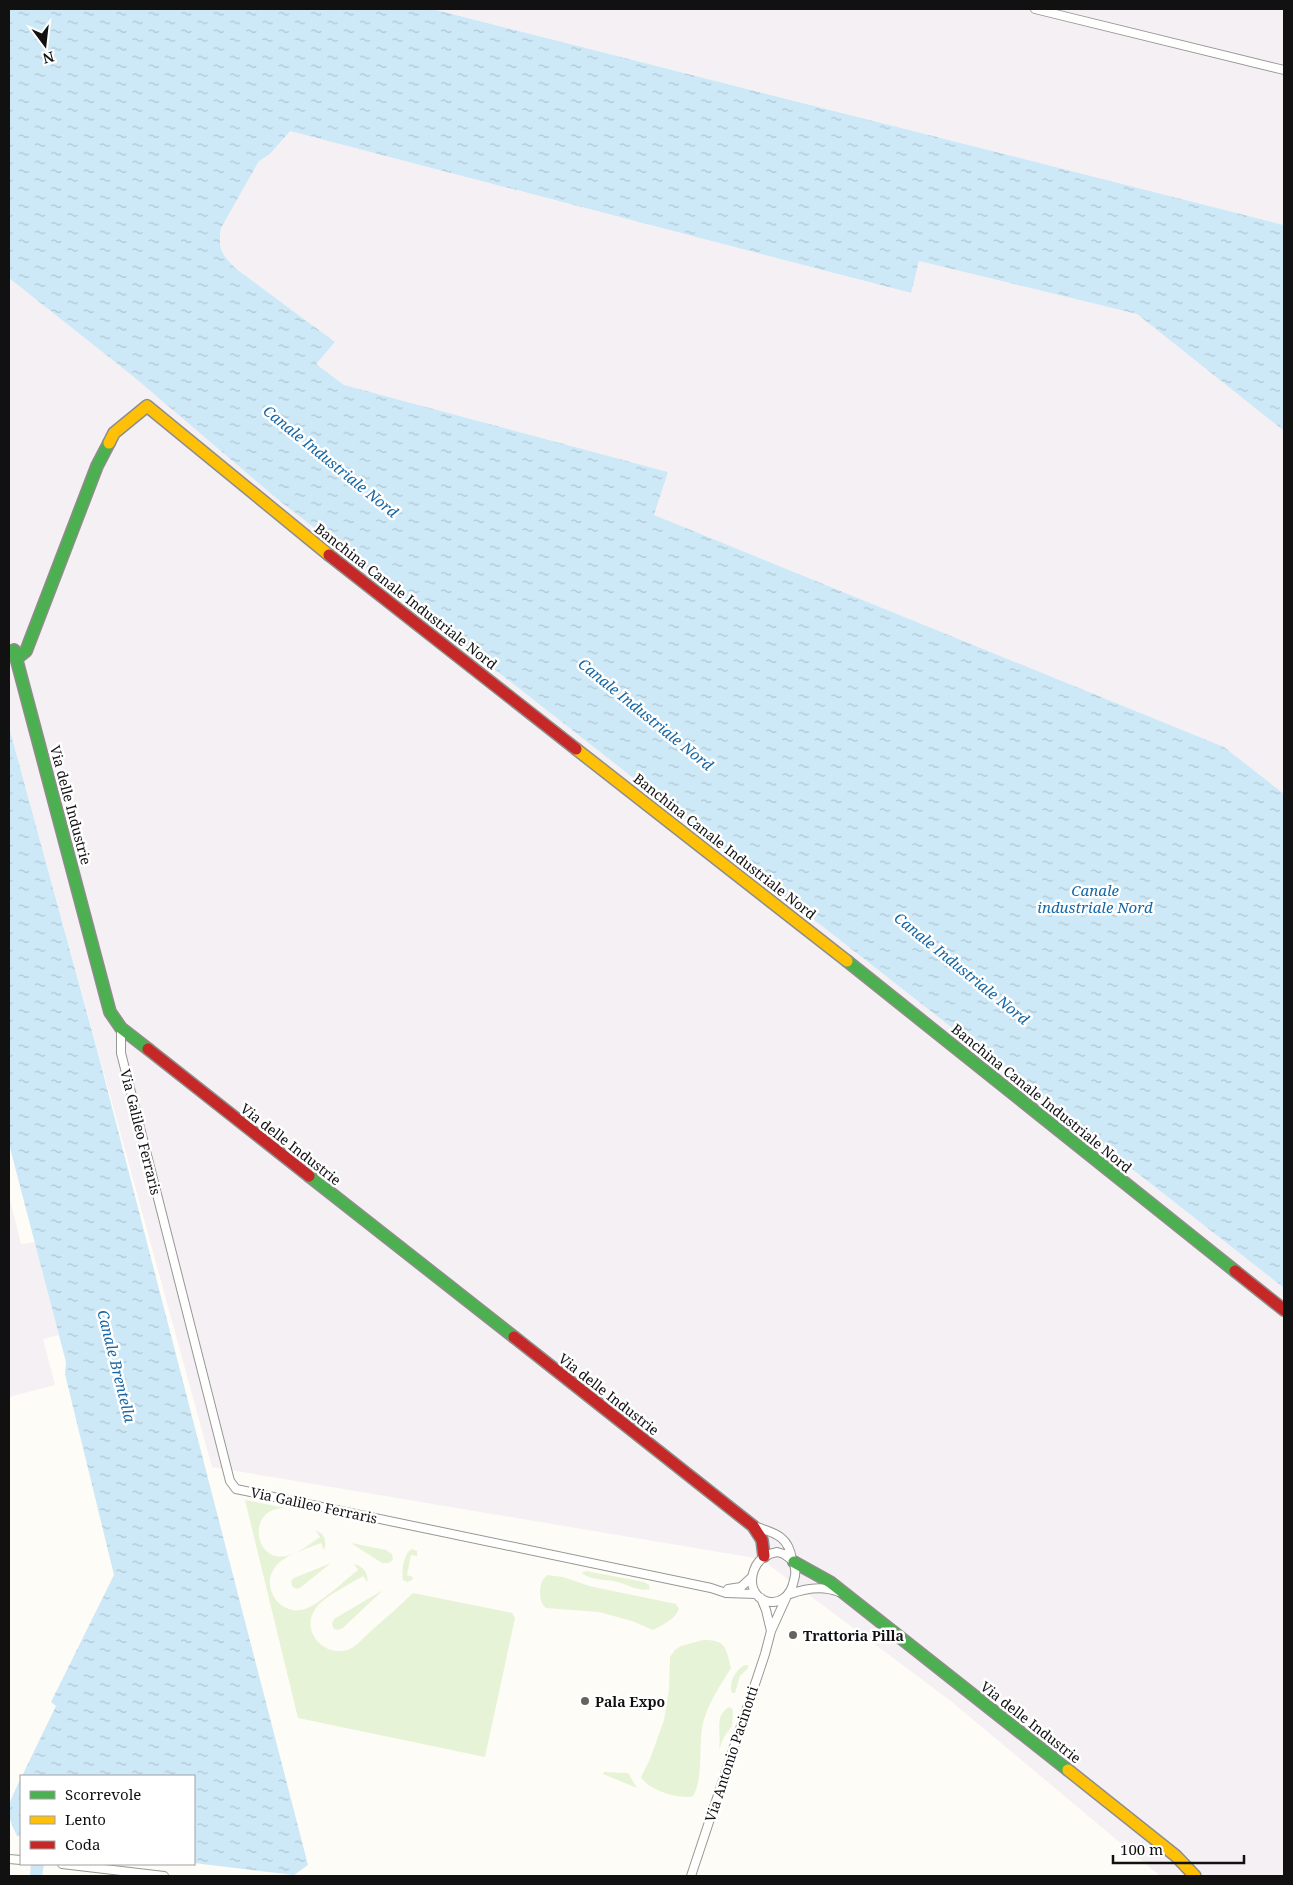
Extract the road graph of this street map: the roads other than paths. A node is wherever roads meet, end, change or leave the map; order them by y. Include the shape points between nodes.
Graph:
1 (1035, 9) edge
2 (1284, 70) edge
3 (15, 654) joint
4 (121, 1028) junction
5 (1284, 1310) edge
6 (753, 1526) junction
7 (764, 1556) junction
8 (793, 1561) junction
9 (752, 1577) junction
10 (711, 1588) junction
11 (844, 1594) junction
12 (758, 1596) junction
13 (788, 1596) junction
14 (771, 1631) junction
15 (70, 1865) edge
16 (164, 1876) edge
17 (691, 1876) edge
18 (1195, 1876) edge

1 - 2 street
3 - 4 street, Via delle Industrie via 110,1012
3 - 5 street, Banchina Canale Industriale Nord via 26,652 97,466 114,434 147,406 275,512 875,983
4 - 6 street, Via delle Industrie
4 - 10 street, Via Galileo Ferraris via 121,1053 233,1486
6 - 7 street, Via delle Industrie via 761,1536
6 - 8 street, Via delle Industrie via 789,1544
7 - 8 street via 777,1552
7 - 9 street
8 - 11 street, Via delle Industrie via 823,1577
8 - 13 street via 796,1574
9 - 10 street, Via Galileo Ferraris via 736,1589
9 - 12 street
10 - 12 street, Via Galileo Ferraris
11 - 13 street, Via delle Industrie via 824,1587
11 - 18 street, Via delle Industrie via 1176,1856
12 - 13 street via 774,1602
12 - 14 street, Via Antonio Pacinotti via 766,1610
13 - 14 street, Via Antonio Pacinotti
14 - 17 street, Via Antonio Pacinotti
15 - 16 street

